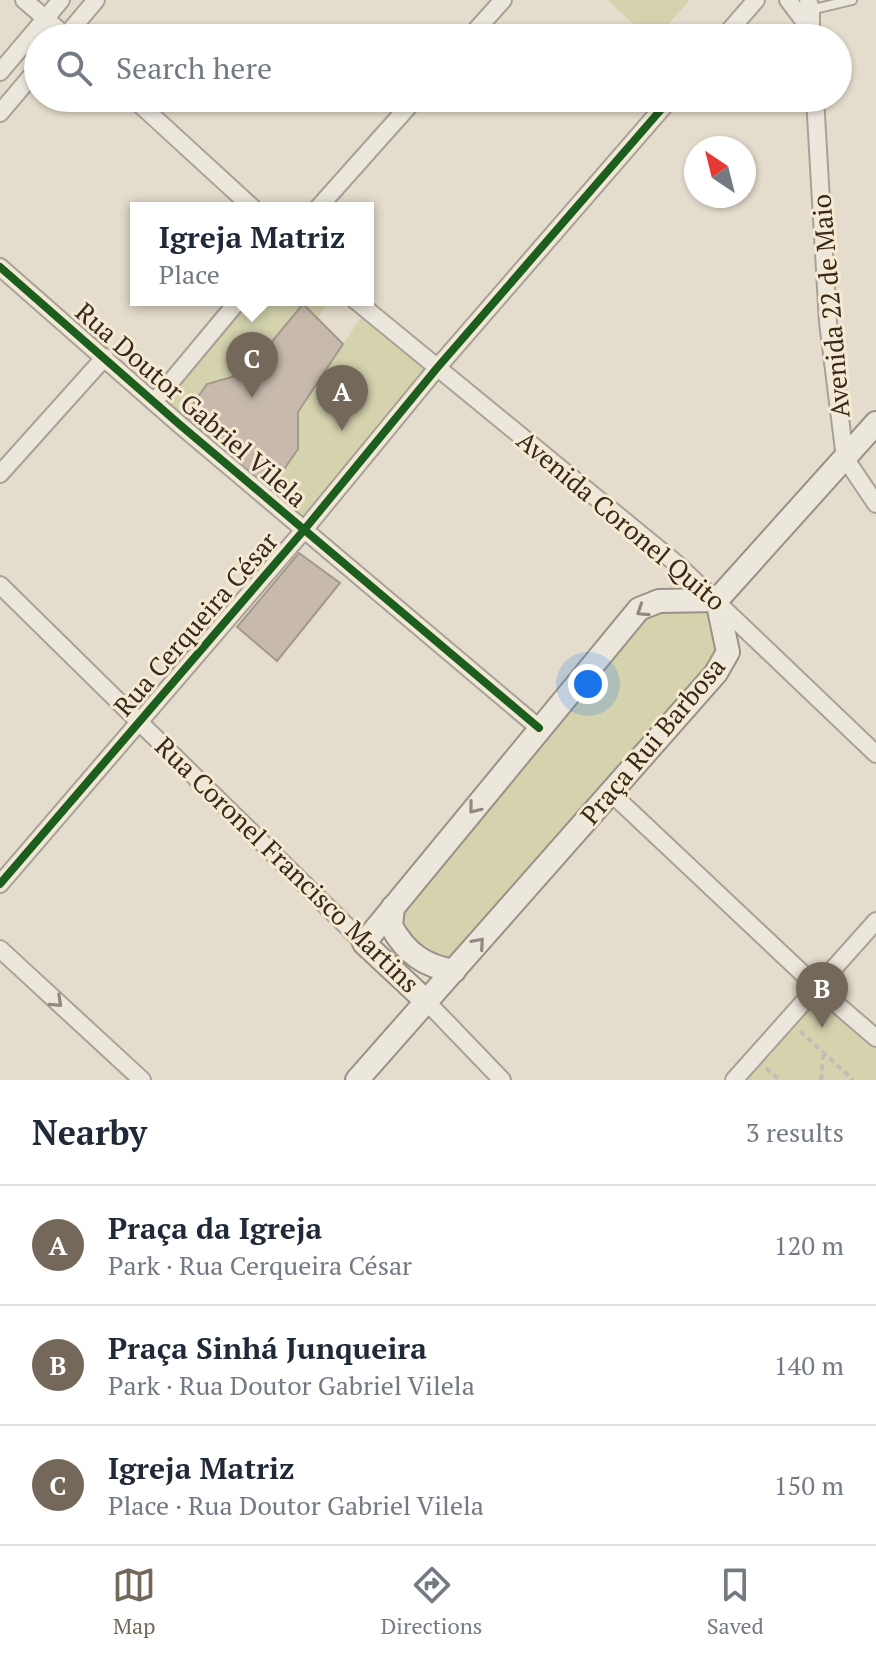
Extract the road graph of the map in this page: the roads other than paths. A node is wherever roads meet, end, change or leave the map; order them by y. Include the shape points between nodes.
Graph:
1 (24, 0) edge
2 (61, 0) edge
3 (96, 0) edge
4 (503, 0) edge
5 (756, 0) edge
6 (852, 0) edge
7 (802, 6) edge
8 (45, 19) junction
9 (41, 24) edge
10 (51, 24) edge
11 (77, 24) edge
12 (482, 24) edge
13 (735, 24) edge
14 (24, 44) edge
15 (0, 72) edge
16 (24, 85) edge
17 (148, 112) edge
18 (404, 112) edge
19 (659, 112) edge
20 (816, 112) edge
21 (0, 113) edge
22 (246, 202) edge
23 (323, 202) edge
24 (0, 267) edge
25 (234, 306) edge
26 (362, 306) edge
27 (105, 357) junction
28 (437, 368) junction
29 (154, 402) junction
30 (876, 423) edge
31 (845, 458) junction
32 (0, 474) edge
33 (876, 504) edge
34 (304, 530) junction
35 (0, 585) edge
36 (717, 600) junction
37 (140, 721) junction
38 (539, 728) junction
39 (876, 754) edge
40 (611, 793) junction
41 (0, 884) edge
42 (393, 907) junction
43 (876, 921) edge
44 (364, 943) junction
45 (0, 949) edge
46 (454, 971) junction
47 (818, 988) junction
48 (427, 1002) junction
49 (876, 1038) edge
50 (142, 1080) edge
51 (357, 1080) edge
52 (502, 1080) edge
53 (734, 1080) edge

1 - 8 street
2 - 8 street
3 - 11 street
4 - 12 street
5 - 13 street
6 - 7 lane
8 - 9 street
8 - 10 street
14 - 15 street
16 - 21 street
17 - 22 street
18 - 23 street
19 - 28 street, Rua Cerqueira César
20 - 31 street, Avenida 22 de Maio via 828,322
24 - 27 street, Rua Doutor Gabriel Vilela
25 - 29 street
26 - 28 street, Avenida Coronel Quito
27 - 29 street, Rua Doutor Gabriel Vilela
27 - 32 street
28 - 34 street, Rua Cerqueira César
28 - 36 street, Avenida Coronel Quito
29 - 34 street, Rua Doutor Gabriel Vilela
30 - 31 main road
31 - 33 street, Avenida 22 de Maio
31 - 36 main road
34 - 37 street, Rua Cerqueira César
34 - 38 street, Rua Doutor Gabriel Vilela
35 - 37 street, Rua Coronel Francisco Martins
36 -> 38 main road via 659,601 639,609
36 - 39 street, Avenida Coronel Quito
36 - 40 main road, Praça Rui Barbosa via 728,652 716,673
37 - 41 street, Rua Cerqueira César
37 - 44 street, Rua Coronel Francisco Martins
38 -> 42 main road
46 -> 40 main road, Praça Rui Barbosa
40 - 47 street
42 - 44 main road
42 - 46 main road via 391,926 410,952 430,965
43 - 47 street
44 - 48 main road, Rua Coronel Francisco Martins
45 -> 50 street
46 - 48 main road, Praça Rui Barbosa
47 - 49 street
47 - 53 street
48 - 51 main road, Praça Rui Barbosa
48 - 52 street, Rua Coronel Francisco Martins

